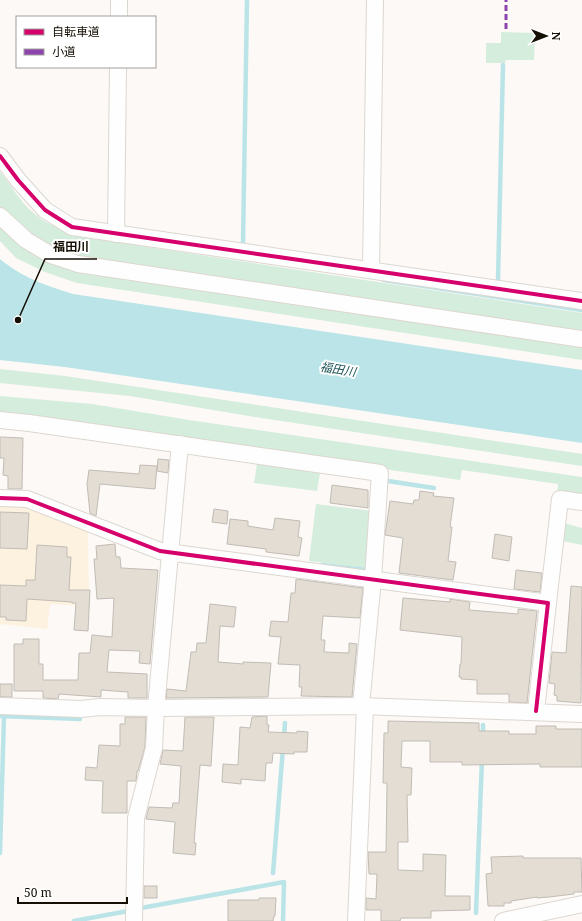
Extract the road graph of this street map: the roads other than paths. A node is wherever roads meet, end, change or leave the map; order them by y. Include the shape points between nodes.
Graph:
1 (119, 0) edge
2 (375, 0) edge
3 (119, 16) edge
4 (118, 68) edge
5 (0, 156) edge
6 (0, 216) edge
7 (116, 234) junction
8 (371, 270) junction
9 (582, 302) edge
10 (582, 339) edge
11 (0, 420) edge
12 (180, 444) junction
13 (0, 498) edge
14 (582, 502) edge
15 (170, 553) junction
16 (373, 579) junction
17 (548, 603) junction
18 (0, 706) edge
19 (363, 706) junction
20 (156, 708) junction
21 (536, 711) junction
22 (582, 714) edge
23 (582, 904) edge
24 (134, 921) edge
25 (356, 921) edge
26 (503, 921) edge

1 - 3 street
2 - 8 street
4 - 7 street
5 - 7 street via 45,210 72,227
6 - 10 street via 26,240 51,255 78,264
7 - 8 street
8 - 9 street
11 - 12 street
12 - 15 street
12 - 16 street via 380,473
13 - 15 street via 27,499 160,552
14 - 17 street via 560,499
15 - 16 street
15 - 20 street
16 - 17 street
16 - 19 street
17 - 21 street
18 - 20 street
19 - 20 street
19 - 21 street
19 - 25 street
20 - 24 street via 154,748 136,818
21 - 22 street
23 - 26 street

